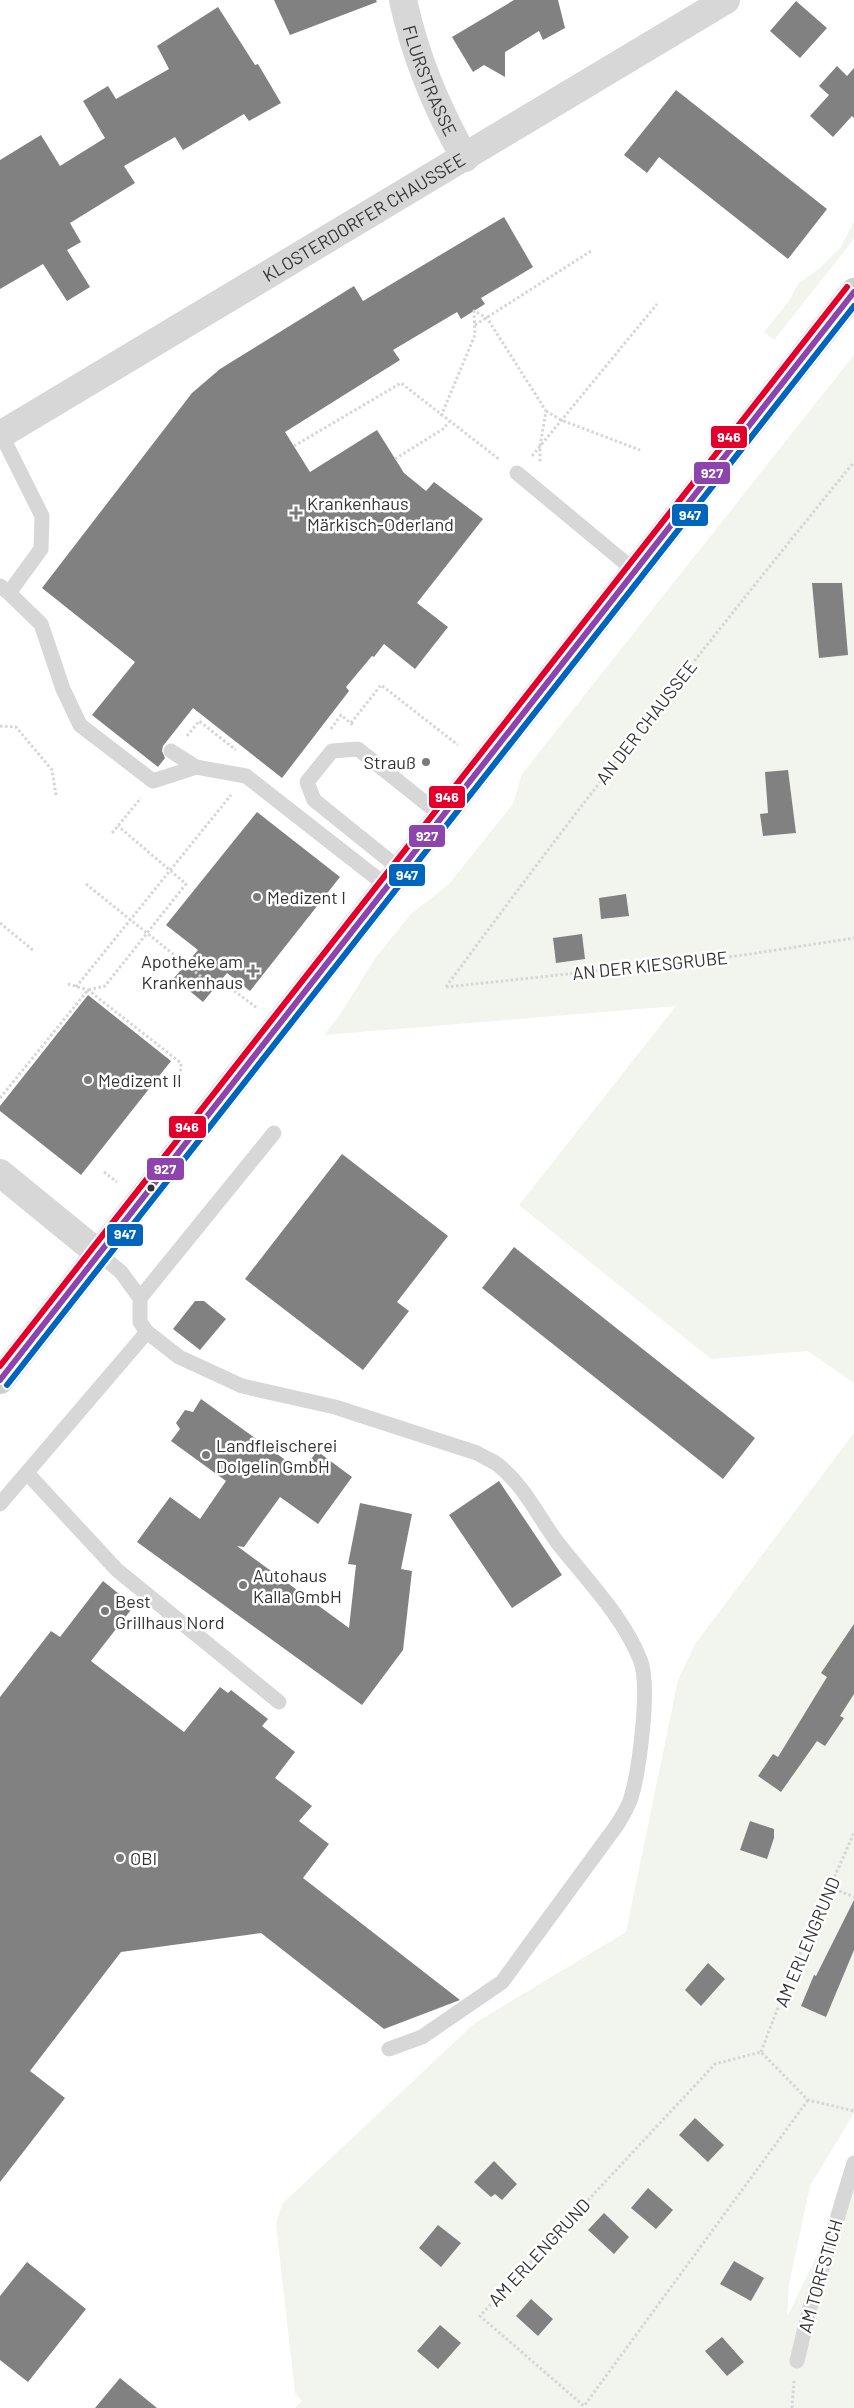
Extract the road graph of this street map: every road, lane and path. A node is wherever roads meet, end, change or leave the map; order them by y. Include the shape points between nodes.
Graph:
1 (404, 0) edge
2 (726, 0) edge
3 (465, 158) junction
4 (592, 251) dead end
5 (854, 292) edge
6 (656, 304) dead end
7 (487, 318) junction
8 (475, 325) junction
9 (546, 411) junction
10 (441, 416) junction
11 (561, 420) junction
12 (449, 422) junction
13 (0, 435) edge
14 (294, 446) dead end
15 (540, 446) junction
16 (640, 450) dead end
17 (395, 459) dead end
18 (854, 462) edge
19 (518, 473) junction
20 (539, 490) junction
21 (635, 570) junction
22 (4, 589) edge
23 (350, 723) junction
24 (0, 726) edge
25 (358, 728) dead end
26 (325, 736) dead end
27 (458, 745) dead end
28 (172, 752) joint
29 (196, 767) junction
30 (246, 776) junction
31 (156, 780) junction
32 (56, 795) dead end
33 (443, 817) junction
34 (118, 826) junction
35 (112, 833) dead end
36 (171, 870) junction
37 (394, 879) junction
38 (86, 884) dead end
39 (132, 919) junction
40 (0, 923) edge
41 (148, 932) junction
42 (854, 938) edge
43 (34, 951) dead end
44 (68, 984) dead end
45 (76, 987) junction
46 (446, 987) joint
47 (88, 990) junction
48 (257, 1008) dead end
49 (179, 1089) dead end
50 (0, 1098) edge
51 (274, 1133) dead end
52 (0, 1172) edge
53 (104, 1172) dead end
54 (117, 1182) dead end
55 (98, 1252) junction
56 (140, 1298) junction
57 (147, 1332) junction
58 (0, 1380) edge
59 (27, 1473) junction
60 (0, 1504) edge
61 (279, 1702) dead end
62 (854, 1833) edge
63 (830, 1887) junction
64 (854, 1897) edge
65 (388, 2049) dead end
66 (761, 2052) junction
67 (808, 2100) junction
68 (854, 2111) edge
69 (854, 2163) edge
70 (797, 2361) dead end

1 - 3 street, FLURSTRASSE via 422,68
2 - 3 street, KLOSTERDORFER CHAUSSEE
3 - 13 street, KLOSTERDORFER CHAUSSEE
4 - 7 path
5 - 21 main road
6 - 11 path
7 - 8 path
7 - 8 path via 474,311
7 - 9 path
8 - 10 path via 475,335
9 - 11 path
9 - 15 path
10 - 12 path
10 - 14 path via 400,383
11 - 15 path
11 - 16 path
12 - 17 path via 443,430
12 - 19 path
13 - 22 lane via 42,516 41,549
15 - 19 path
15 - 20 path
18 - 46 path, AN DER CHAUSSEE via 725,620 557,836
19 - 20 lane
20 - 21 lane
21 - 33 main road
22 - 31 lane via 41,624 63,689 80,725 153,781
23 - 25 path
23 - 26 path via 341,715
23 - 27 path via 381,685
24 - 32 path via 16,727 52,770
28 - 29 lane
28 - 30 path via 199,721 254,765
29 - 30 lane
29 - 31 lane
30 - 36 path
30 - 37 lane
31 - 34 path
33 - 37 main road
33 - 37 lane via 358,749 332,751 307,782 314,800
34 - 35 path
34 - 36 path
36 - 39 path
36 - 41 path via 186,884
37 - 55 main road
38 - 39 path
39 - 41 path
39 - 45 path
40 - 43 path
41 - 47 path via 105,986
41 - 48 path via 214,987 233,990
42 - 46 path, AN DER KIESGRUBE via 737,956
44 - 45 path
45 - 47 path
47 - 49 path via 181,1063
47 - 50 path
51 - 56 lane
52 - 55 street
53 - 54 path
55 - 56 lane via 121,1272
55 - 58 main road
56 - 57 lane via 140,1322
57 - 59 lane
57 - 65 lane via 180,1357 242,1386 334,1407 477,1453 496,1464 519,1487 557,1541 596,1588 641,1661 644,1698 638,1772 630,1800 617,1825 502,1982 422,2037
59 - 60 lane
59 - 61 lane via 117,1570
62 - 63 path, AM ERLENGRUND
63 - 64 path
63 - 66 path, AM ERLENGRUND
66 - 67 path
66 - 67 path, AM ERLENGRUND via 715,2064 480,2316 584,2406
67 - 68 path
69 - 70 lane, AM TORFSTICH

